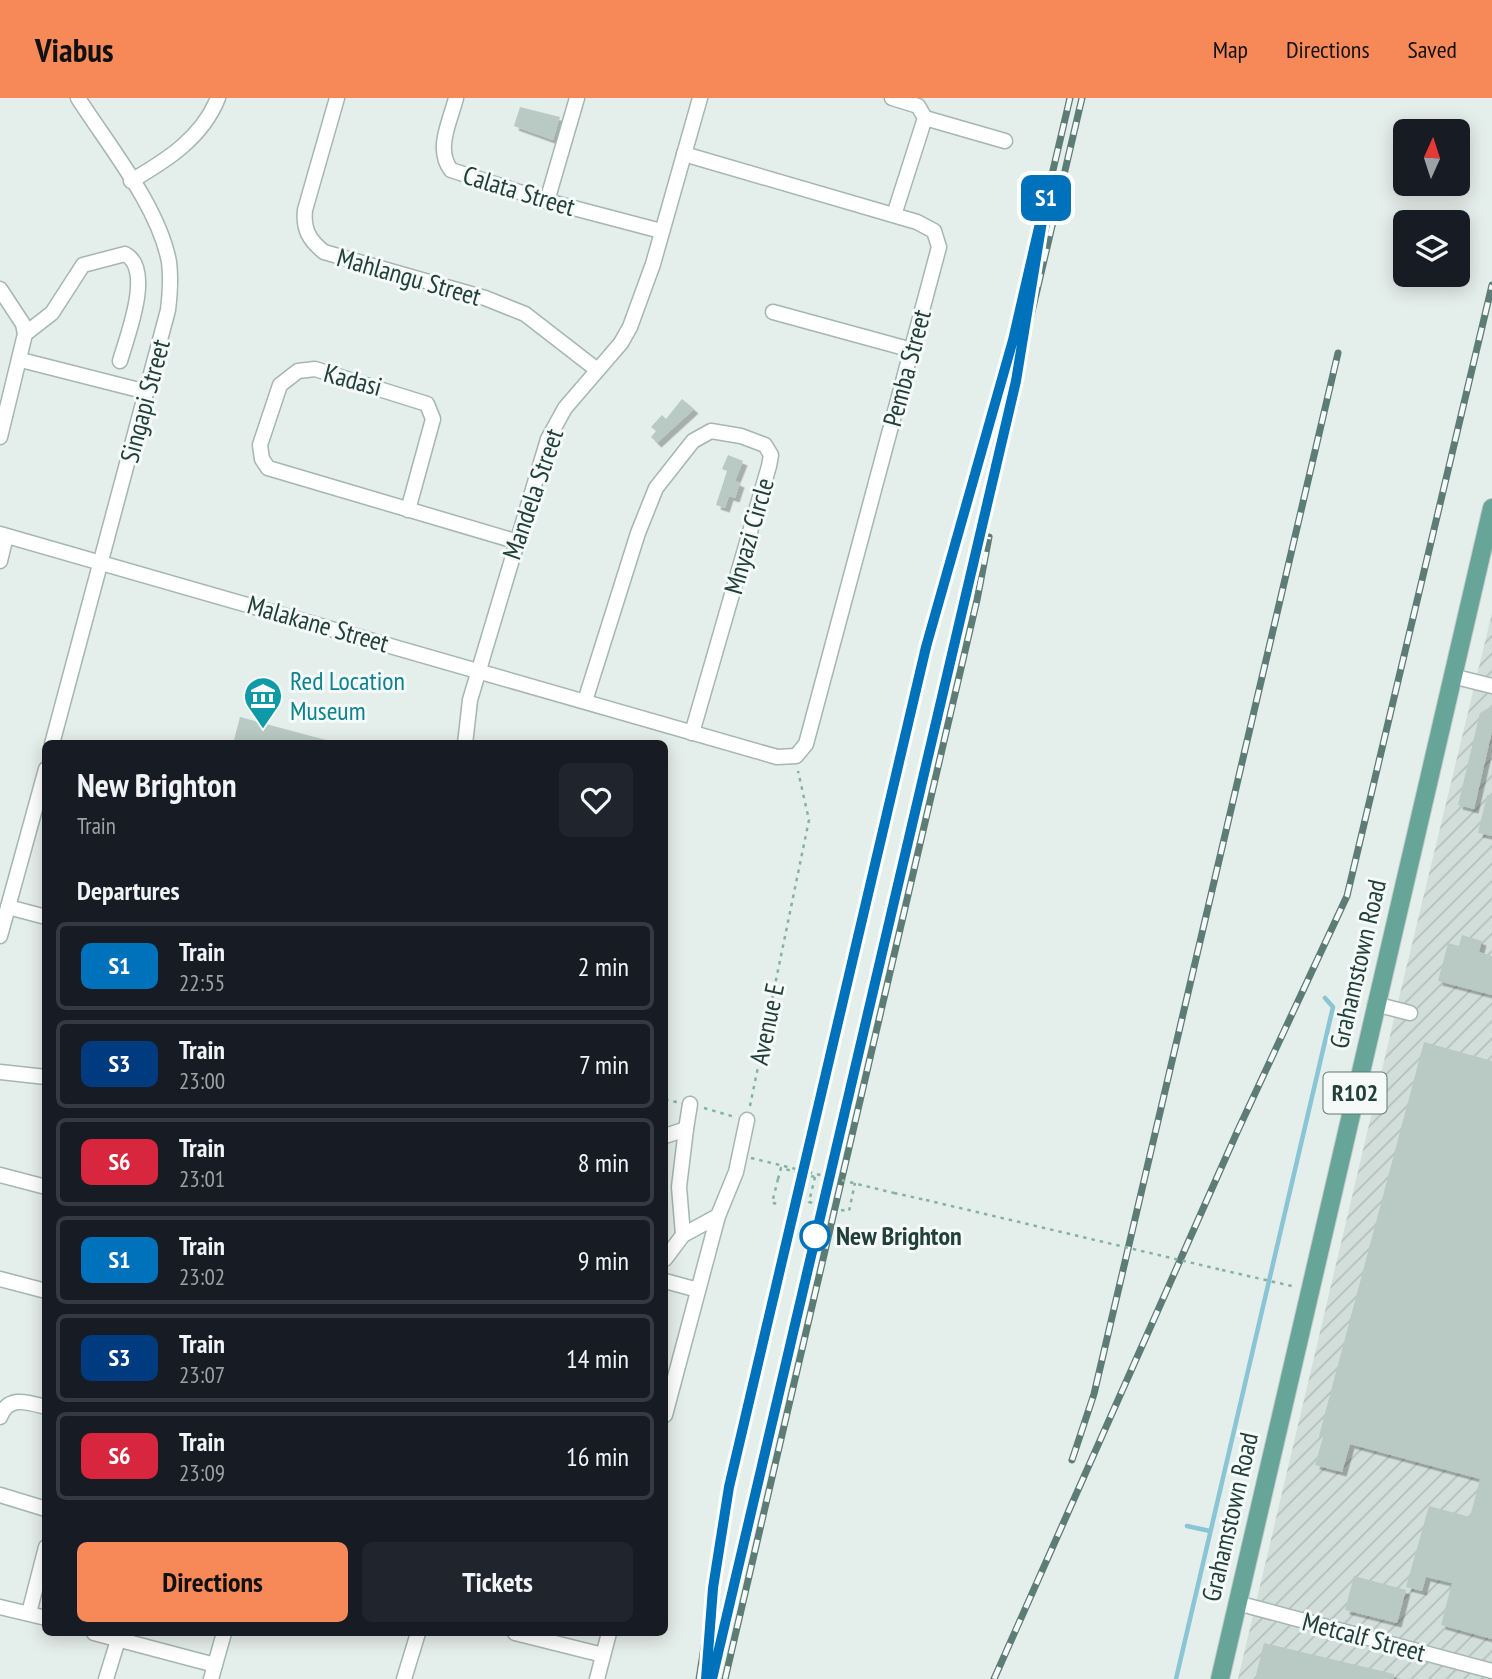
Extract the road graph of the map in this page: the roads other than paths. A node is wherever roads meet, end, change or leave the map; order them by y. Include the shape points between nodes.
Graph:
1 (78, 98) edge
2 (218, 98) edge
3 (337, 98) edge
4 (456, 98) edge
5 (577, 98) edge
6 (700, 98) edge
7 (892, 98) edge
8 (925, 118) junction
9 (1005, 141) dead end
10 (684, 154) junction
11 (131, 181) junction
12 (547, 201) junction
13 (894, 215) junction
14 (662, 231) junction
15 (0, 289) edge
16 (773, 312) dead end
17 (25, 334) junction
18 (912, 350) junction
19 (21, 360) junction
20 (120, 361) dead end
21 (596, 369) junction
22 (147, 392) junction
23 (0, 437) edge
24 (1492, 508) edge
25 (408, 509) junction
26 (3, 535) edge
27 (515, 541) junction
28 (0, 561) edge
29 (102, 562) junction
30 (479, 670) junction
31 (1452, 676) junction
32 (1492, 686) edge
33 (585, 701) junction
34 (692, 733) junction
35 (53, 740) edge
36 (465, 740) edge
37 (792, 757) joint
38 (42, 783) edge
39 (4, 914) edge
40 (42, 917) edge
41 (0, 936) edge
42 (1375, 1004) junction
43 (1410, 1013) dead end
44 (0, 1072) edge
45 (42, 1077) edge
46 (690, 1104) road end
47 (747, 1120) road end
48 (686, 1129) junction
49 (668, 1135) edge
50 (0, 1175) edge
51 (42, 1186) edge
52 (718, 1216) junction
53 (675, 1241) edge
54 (0, 1279) edge
55 (668, 1282) edge
56 (698, 1290) junction
57 (42, 1291) edge
58 (668, 1404) edge
59 (42, 1406) edge
60 (0, 1417) edge
61 (0, 1495) edge
62 (42, 1508) edge
63 (42, 1563) edge
64 (1237, 1603) junction
65 (0, 1607) edge
66 (29, 1613) junction
67 (42, 1617) edge
68 (104, 1636) edge
69 (223, 1636) edge
70 (417, 1636) edge
71 (527, 1636) edge
72 (608, 1636) edge
73 (118, 1640) junction
74 (603, 1655) junction
75 (1492, 1671) edge
76 (213, 1672) edge
77 (106, 1679) edge
78 (404, 1679) edge
79 (597, 1679) edge
80 (1220, 1679) edge

1 - 11 street, Singapi Street
2 - 11 street via 195,135 165,161
3 - 21 street, Mahlangu Street via 305,210 306,229 315,245 324,252 485,298 524,314
4 - 12 street, Calata Street via 442,148 451,170
5 - 12 street
6 - 10 street, Mandela Street
7 - 8 street via 918,106
8 - 9 street
8 - 13 street
10 - 13 street, Pemba Street
10 - 14 street, Mandela Street
11 - 22 street, Singapi Street via 164,244 170,274 168,310
12 - 14 street, Calata Street
13 - 18 street, Pemba Street via 928,226 939,247
14 - 21 street, Mandela Street via 630,327
15 - 17 street
16 - 18 street
17 - 19 street
17 - 20 street via 52,313 83,265 125,254 133,260 139,290
18 - 37 street, Pemba Street via 806,744
19 - 22 street
19 - 23 street
21 - 27 street, Mandela Street via 555,425
22 - 29 street, Singapi Street
24 - 31 main road, Grahamstown Road / R102
25 - 25 street, Kadasi via 433,419 427,404 315,369 298,371 284,380 260,445 268,468
25 - 27 street, Kadasi
26 - 28 street
26 - 29 street, Malakane Street
27 - 30 street, Mandela Street
29 - 30 street, Malakane Street
29 - 35 street, Singapi Street
30 - 33 street, Malakane Street
30 - 36 street, Mandela Street via 466,715
31 - 32 street
31 - 42 main road, Grahamstown Road / R102
33 - 34 street, Malakane Street
33 - 34 street, Mnyazi Circle via 656,488 702,435 711,431 741,436 765,445 771,455
34 - 37 street, Malakane Street
38 - 39 street
39 - 40 street
39 - 41 street
42 - 43 street
42 - 64 main road, Grahamstown Road / R102
44 - 45 street
46 - 48 street
47 - 52 street via 736,1172
48 - 49 street
48 - 53 street
50 - 51 street
52 - 53 street
52 - 56 street
54 - 57 street
55 - 56 street
56 - 58 street
59 - 60 street via 13,1402
61 - 62 street
63 - 66 street
64 - 75 street, Metcalf Street
64 - 80 main road, Grahamstown Road / R102
65 - 66 street
66 - 67 street
68 - 73 street
69 - 76 street
70 - 78 street
71 - 74 street
72 - 74 street
73 - 76 street
73 - 77 street
74 - 79 street

